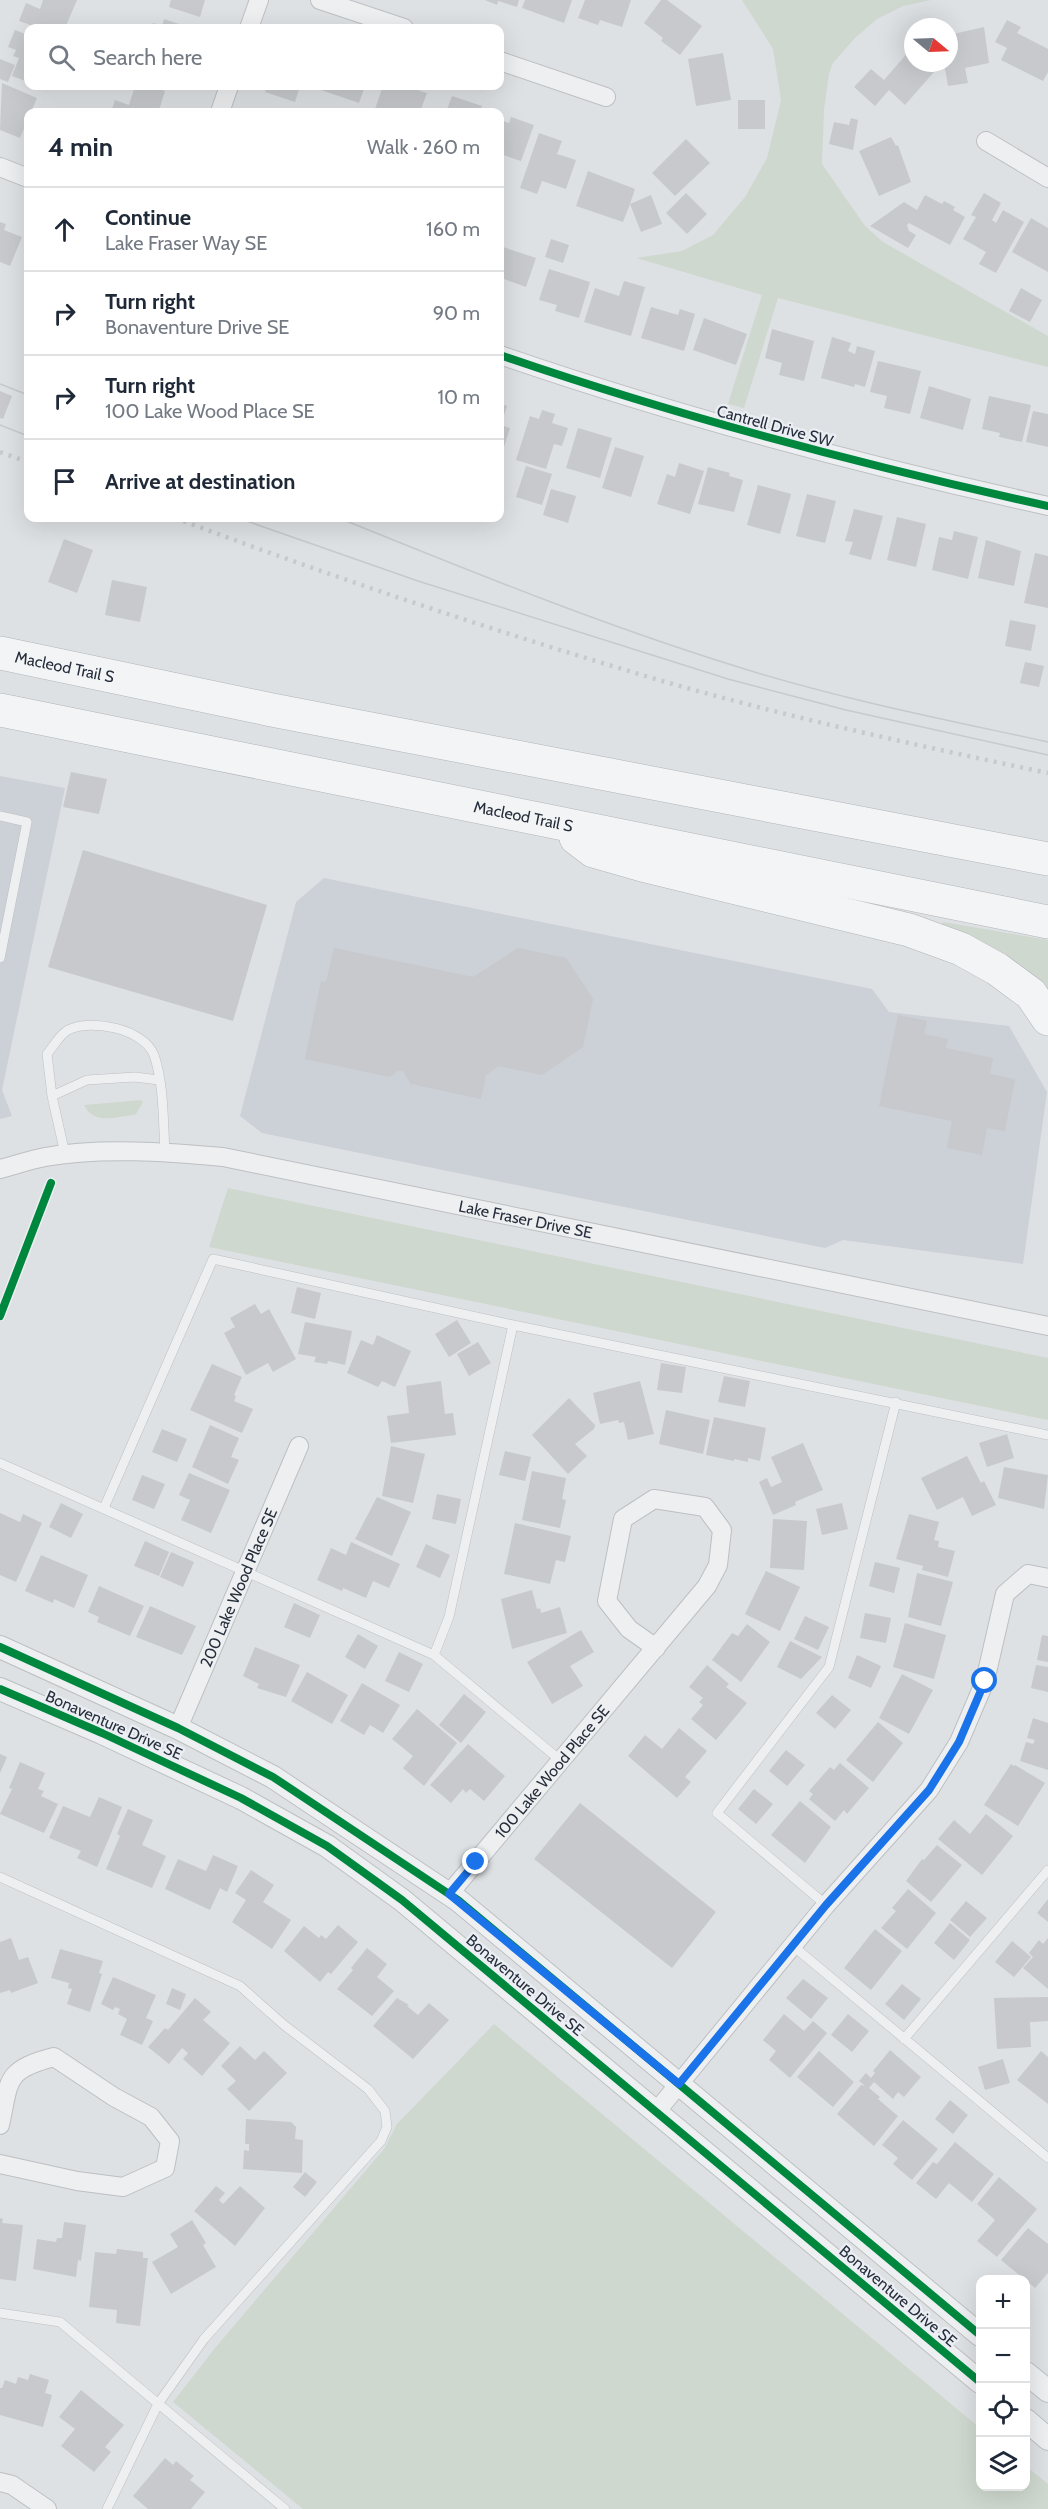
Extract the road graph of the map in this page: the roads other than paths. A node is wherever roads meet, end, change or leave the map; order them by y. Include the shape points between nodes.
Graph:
1 (259, 0) edge
2 (320, 0) edge
3 (250, 24) edge
4 (392, 24) edge
5 (504, 62) edge
6 (228, 90) edge
7 (606, 98) dead end
8 (221, 108) edge
9 (986, 141) dead end
10 (0, 166) edge
11 (24, 176) edge
12 (1048, 177) edge
13 (504, 356) edge
14 (1048, 506) edge
15 (0, 653) edge
16 (0, 710) edge
17 (0, 816) edge
18 (553, 821) junction
19 (1048, 859) edge
20 (1048, 922) edge
21 (0, 958) edge
22 (1048, 1018) edge
23 (159, 1080) junction
24 (52, 1096) junction
25 (165, 1151) junction
26 (65, 1154) junction
27 (0, 1168) edge
28 (513, 1325) junction
29 (1048, 1326) edge
30 (896, 1402) junction
31 (1048, 1435) edge
32 (299, 1446) dead end
33 (0, 1463) edge
34 (104, 1508) junction
35 (245, 1571) junction
36 (1048, 1578) edge
37 (0, 1647) edge
38 (656, 1648) junction
39 (434, 1655) junction
40 (0, 1689) edge
41 (178, 1728) junction
42 (560, 1760) junction
43 (1048, 1870) edge
44 (0, 1877) edge
45 (449, 1894) junction
46 (826, 1905) junction
47 (793, 1946) junction
48 (904, 2039) junction
49 (679, 2084) junction
50 (656, 2112) junction
51 (0, 2126) edge
52 (1048, 2158) edge
53 (0, 2164) edge
54 (0, 2313) edge
55 (976, 2331) edge
56 (1030, 2376) edge
57 (976, 2378) edge
58 (1048, 2391) edge
59 (158, 2404) junction
60 (1030, 2423) edge
61 (1048, 2439) edge
62 (0, 2482) edge
63 (47, 2509) edge
64 (107, 2509) edge
65 (285, 2509) edge

1 - 3 street
2 - 4 street
5 - 7 street
6 - 8 street
9 - 12 street
10 - 11 street
13 - 14 street, Cantrell Drive SW via 718,425 907,475
15 - 19 highway, Macleod Trail S via 272,710
16 - 18 highway, Macleod Trail S
17 - 21 lane via 27,822
18 - 20 highway, Macleod Trail S
18 - 22 highway via 593,850 909,930 961,949 1031,994
23 - 24 lane via 87,1080
23 - 24 lane via 153,1053 138,1036 109,1026 81,1026 66,1030 47,1054
23 - 25 lane
24 - 26 lane
25 - 26 street, Lake Fraser Drive SE
25 - 29 street, Lake Fraser Drive SE via 223,1157
26 - 27 street, Lake Fraser Drive SE
28 - 30 lane
28 - 34 lane via 213,1260
28 - 39 lane via 449,1617
30 - 31 lane
30 - 46 lane via 829,1667 717,1813
32 - 35 street, 200 Lake Wood Place SE
33 - 34 lane
34 - 35 lane
35 - 39 lane
35 - 41 street, 200 Lake Wood Place SE
36 - 46 street via 1028,1574 1005,1594 985,1681 959,1742 929,1790
37 - 41 street, Bonaventure Drive SE
38 - 38 street, 100 Lake Wood Place SE via 707,1586 718,1565 722,1530 705,1507 654,1499 623,1519 607,1601 629,1629
38 - 42 street, 100 Lake Wood Place SE
39 - 42 lane
40 - 50 street, Bonaventure Drive SE via 241,1798 327,1846 402,1900
41 - 45 street, Bonaventure Drive SE via 273,1777
42 - 45 street, 100 Lake Wood Place SE
43 - 48 lane
44 - 59 lane via 240,1986 368,2089 385,2111 387,2127 381,2141 204,2340
45 - 49 street, Bonaventure Drive SE
46 - 47 street
47 - 48 lane
47 - 49 street
48 - 52 lane
49 - 50 street
49 - 55 street, Bonaventure Drive SE
50 - 57 street, Bonaventure Drive SE
51 - 53 street via 9,2081 28,2064 54,2057 151,2117 171,2141 165,2168 123,2187
54 - 59 lane via 60,2322
56 - 58 street
59 - 64 lane
59 - 65 lane
60 - 61 street
62 - 63 street via 12,2485

